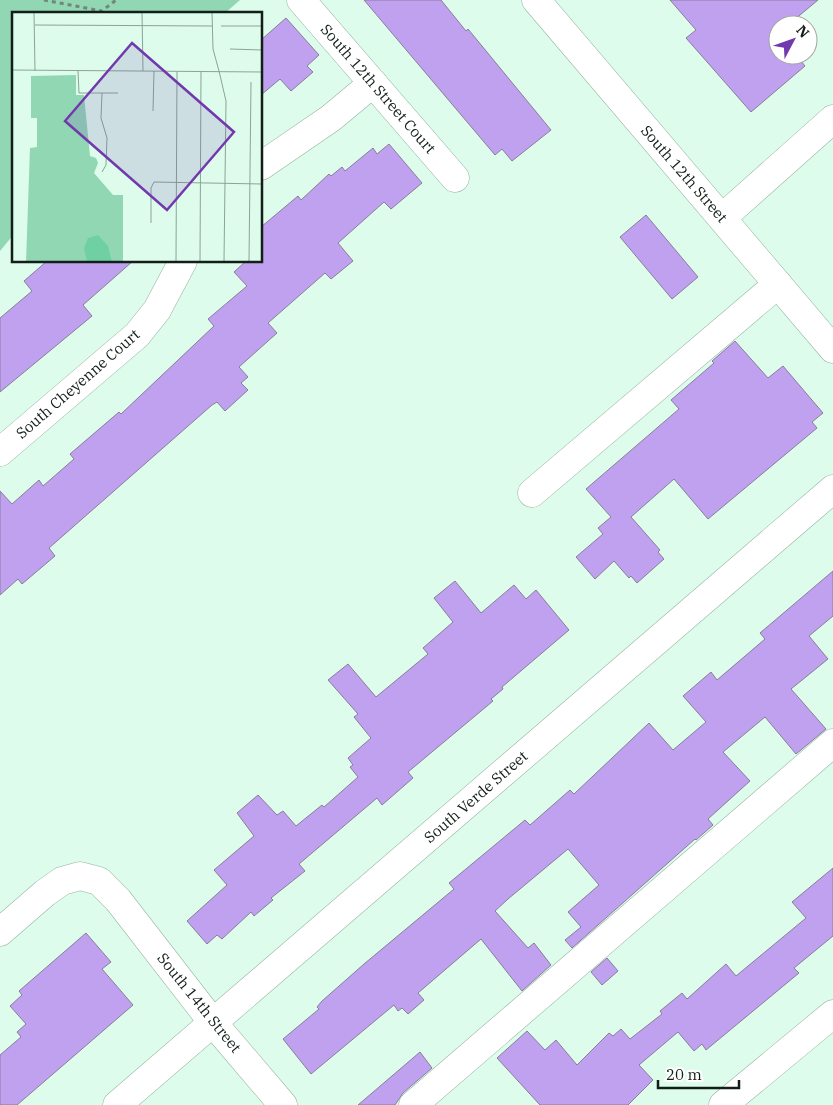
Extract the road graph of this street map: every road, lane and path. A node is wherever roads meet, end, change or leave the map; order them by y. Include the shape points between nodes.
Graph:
1 (44, 0) edge
2 (116, 0) edge
3 (301, 0) edge
4 (536, 0) edge
5 (103, 12) edge
6 (373, 83) junction
7 (833, 119) edge
8 (262, 165) edge
9 (455, 178) dead end
10 (722, 218) junction
11 (183, 262) edge
12 (778, 284) junction
13 (833, 349) edge
14 (0, 452) edge
15 (833, 489) edge
16 (532, 493) dead end
17 (833, 743) edge
18 (0, 932) edge
19 (833, 1014) edge
20 (214, 1024) junction
21 (117, 1105) edge
22 (283, 1105) edge
23 (412, 1105) edge
24 (723, 1105) edge

1 - 5 path
2 - 5 path
3 - 6 street, South 12th Street Court
4 - 10 street, South 12th Street
6 - 8 street via 331,118
6 - 9 street, South 12th Street Court
7 - 10 street
10 - 12 street, South 12th Street
11 - 14 street, South Cheyenne Court via 157,310 137,334
12 - 13 street, South 12th Street
12 - 16 street
15 - 20 street, South Verde Street
17 - 23 street
18 - 20 street, South 14th Street via 45,893 68,879 80,876 93,878 118,900
19 - 24 street
20 - 21 street, South Verde Street
20 - 22 street, South 14th Street

